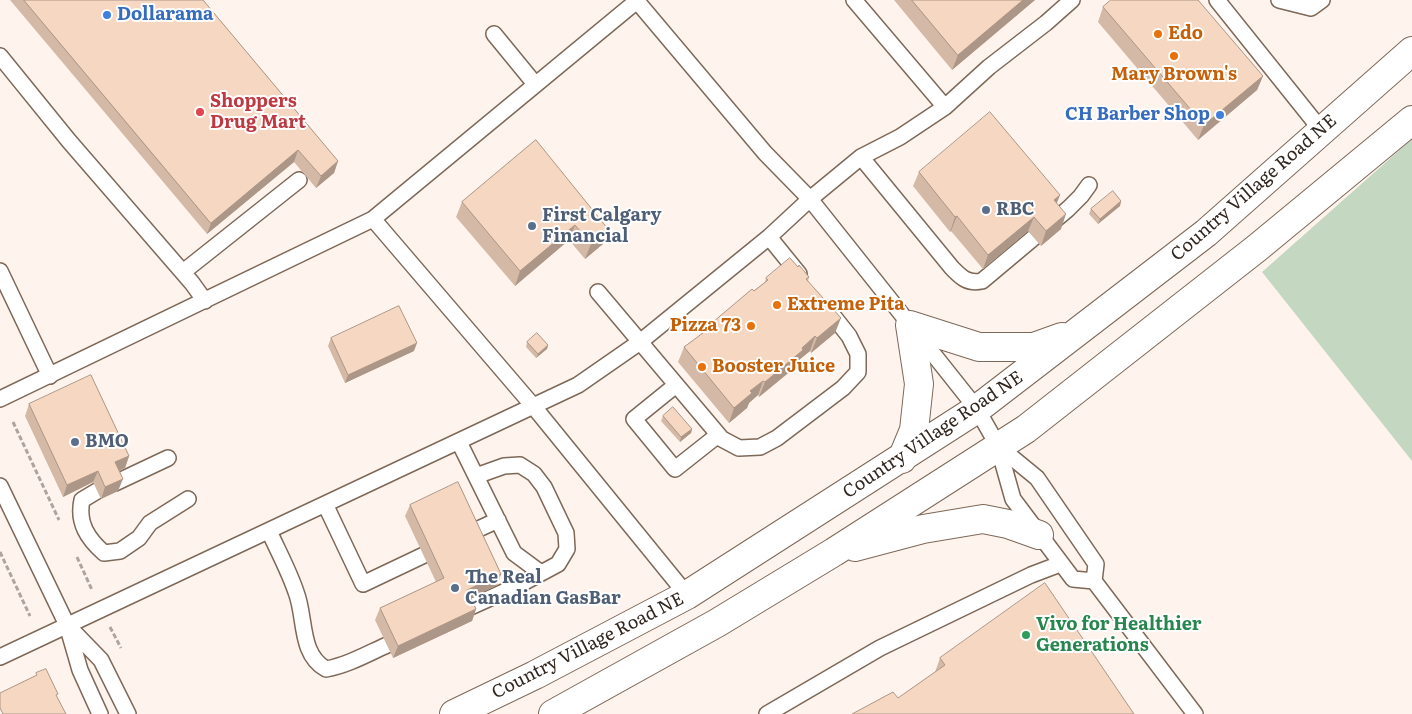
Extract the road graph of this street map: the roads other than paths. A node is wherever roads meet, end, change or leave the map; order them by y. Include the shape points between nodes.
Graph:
1 (637, 0) edge
2 (854, 0) edge
3 (1072, 0) edge
4 (1217, 0) edge
5 (1279, 0) edge
6 (1322, 0) edge
7 (494, 34) dead end
8 (1412, 51) edge
9 (0, 56) edge
10 (535, 84) junction
11 (945, 107) junction
12 (1412, 120) edge
13 (1322, 130) junction
14 (861, 157) junction
15 (298, 180) dead end
16 (1089, 185) dead end
17 (810, 199) junction
18 (373, 219) junction
19 (769, 237) junction
20 (0, 271) edge
21 (183, 272) junction
22 (806, 283) edge
23 (598, 292) dead end
24 (818, 298) edge
25 (205, 301) junction
26 (910, 325) junction
27 (1079, 330) junction
28 (640, 342) junction
29 (50, 376) junction
30 (676, 385) junction
31 (0, 399) edge
32 (534, 406) junction
33 (977, 409) junction
34 (718, 434) junction
35 (459, 442) junction
36 (998, 446) junction
37 (168, 458) dead end
38 (902, 459) junction
39 (476, 476) junction
40 (115, 483) edge
41 (0, 486) edge
42 (97, 491) edge
43 (188, 499) dead end
44 (325, 504) junction
45 (498, 520) junction
46 (269, 531) junction
47 (472, 532) edge
48 (1039, 535) junction
49 (834, 552) junction
50 (424, 555) edge
51 (1060, 564) junction
52 (541, 573) junction
53 (1094, 581) junction
54 (687, 595) junction
55 (466, 609) edge
56 (67, 625) junction
57 (387, 645) edge
58 (0, 657) edge
59 (100, 714) edge
60 (128, 714) edge
61 (454, 714) edge
62 (553, 714) edge
63 (767, 714) edge
64 (1195, 714) edge

1 - 10 lane
1 - 17 lane via 753,140
2 - 11 lane
3 - 11 lane
4 - 13 lane
5 - 6 lane via 1312,8
7 - 10 lane
8 - 13 street, Country Village Road NE
9 - 21 lane
10 - 18 lane
11 - 14 lane via 900,137
12 - 36 street via 1257,248 1026,428
13 - 27 street, Country Village Road NE via 1206,233
14 - 16 lane via 952,268 962,279 974,283 982,281 1068,209
14 - 17 lane
15 - 21 lane
17 - 19 lane
17 - 26 lane
18 - 25 lane
18 - 32 lane
19 - 22 lane
19 - 28 lane
20 - 29 lane
21 - 25 lane
23 - 28 lane
24 - 34 lane via 849,336 858,354 858,372 843,388 777,438 760,447 739,448 722,440
25 - 29 lane
26 - 27 street via 979,347 1034,347
26 - 33 lane
26 - 38 street via 919,384 914,430
27 - 33 street, Country Village Road NE
28 - 30 lane
28 - 32 lane via 578,384
29 - 31 lane
30 - 34 lane
30 - 34 lane via 634,419 675,469
32 - 35 lane
32 - 54 lane
33 - 36 lane
33 - 38 street, Country Village Road NE
35 - 39 lane
35 - 44 lane
36 - 48 lane via 1013,499
36 - 49 street
36 - 53 lane via 1037,478 1096,564
37 - 40 lane
38 - 54 street, Country Village Road NE
39 - 45 lane
39 - 52 lane via 504,466 520,465 544,486 566,533 567,549 558,564
41 - 56 lane
42 - 43 lane via 82,500 79,512 90,541 104,553 120,551 139,538 150,523
44 - 46 lane
44 - 50 lane via 363,584
45 - 47 lane
45 - 52 lane via 514,553
46 - 56 lane
46 - 57 lane via 290,573 298,595 304,632 318,665 326,670 334,668
48 - 49 street via 984,519 923,529
48 - 51 lane
49 - 62 street via 717,623
51 - 53 lane via 1073,580
51 - 63 lane via 880,648
52 - 55 lane
53 - 64 lane
54 - 61 street, Country Village Road NE
56 - 58 lane
56 - 59 lane via 80,670
56 - 60 lane via 101,660

